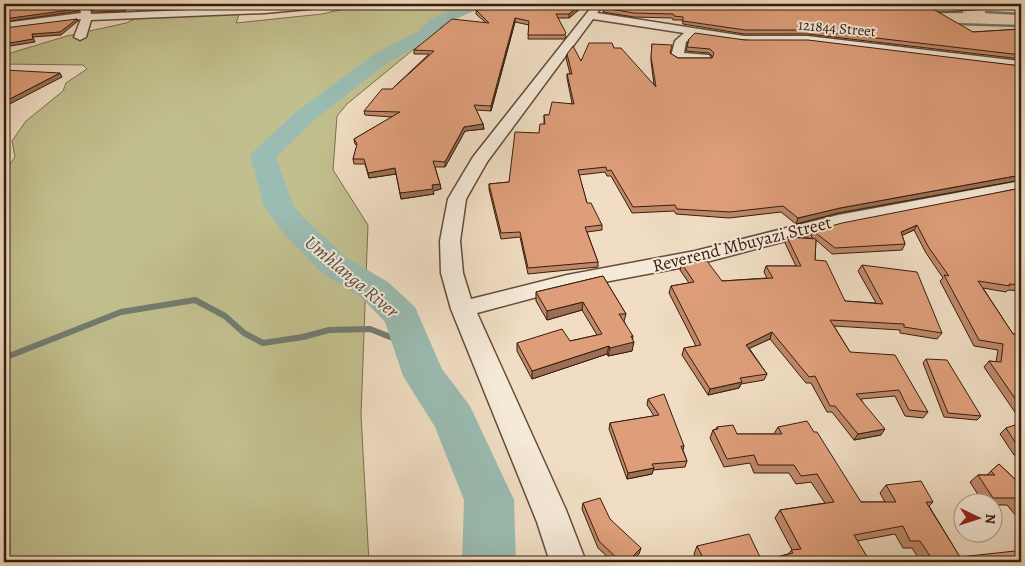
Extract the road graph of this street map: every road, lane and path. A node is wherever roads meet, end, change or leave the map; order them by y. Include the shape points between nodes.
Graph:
1 (84, 4) edge
2 (330, 4) edge
3 (681, 4) edge
4 (1001, 4) edge
5 (291, 6) edge
6 (770, 6) edge
7 (868, 6) edge
8 (596, 8) edge
9 (87, 16) junction
10 (4, 26) edge
11 (693, 30) junction
12 (80, 37) dead end
13 (705, 58) edge
14 (1021, 66) edge
15 (1021, 186) edge
16 (463, 309) junction
17 (568, 562) edge

1 - 9 street
2 - 5 street
3 - 6 street via 720,8
4 - 7 street
5 - 9 street
6 - 7 street
8 - 11 street, 121844 Street
8 - 16 street via 479,161 458,199 450,241 452,273
9 - 10 street
9 - 12 street
11 - 13 street via 681,40 677,56
11 - 14 street, 121844 Street via 756,40 807,39
15 - 16 street, Reverend Mbuyazi Street via 838,221 695,258 567,282
16 - 17 street

